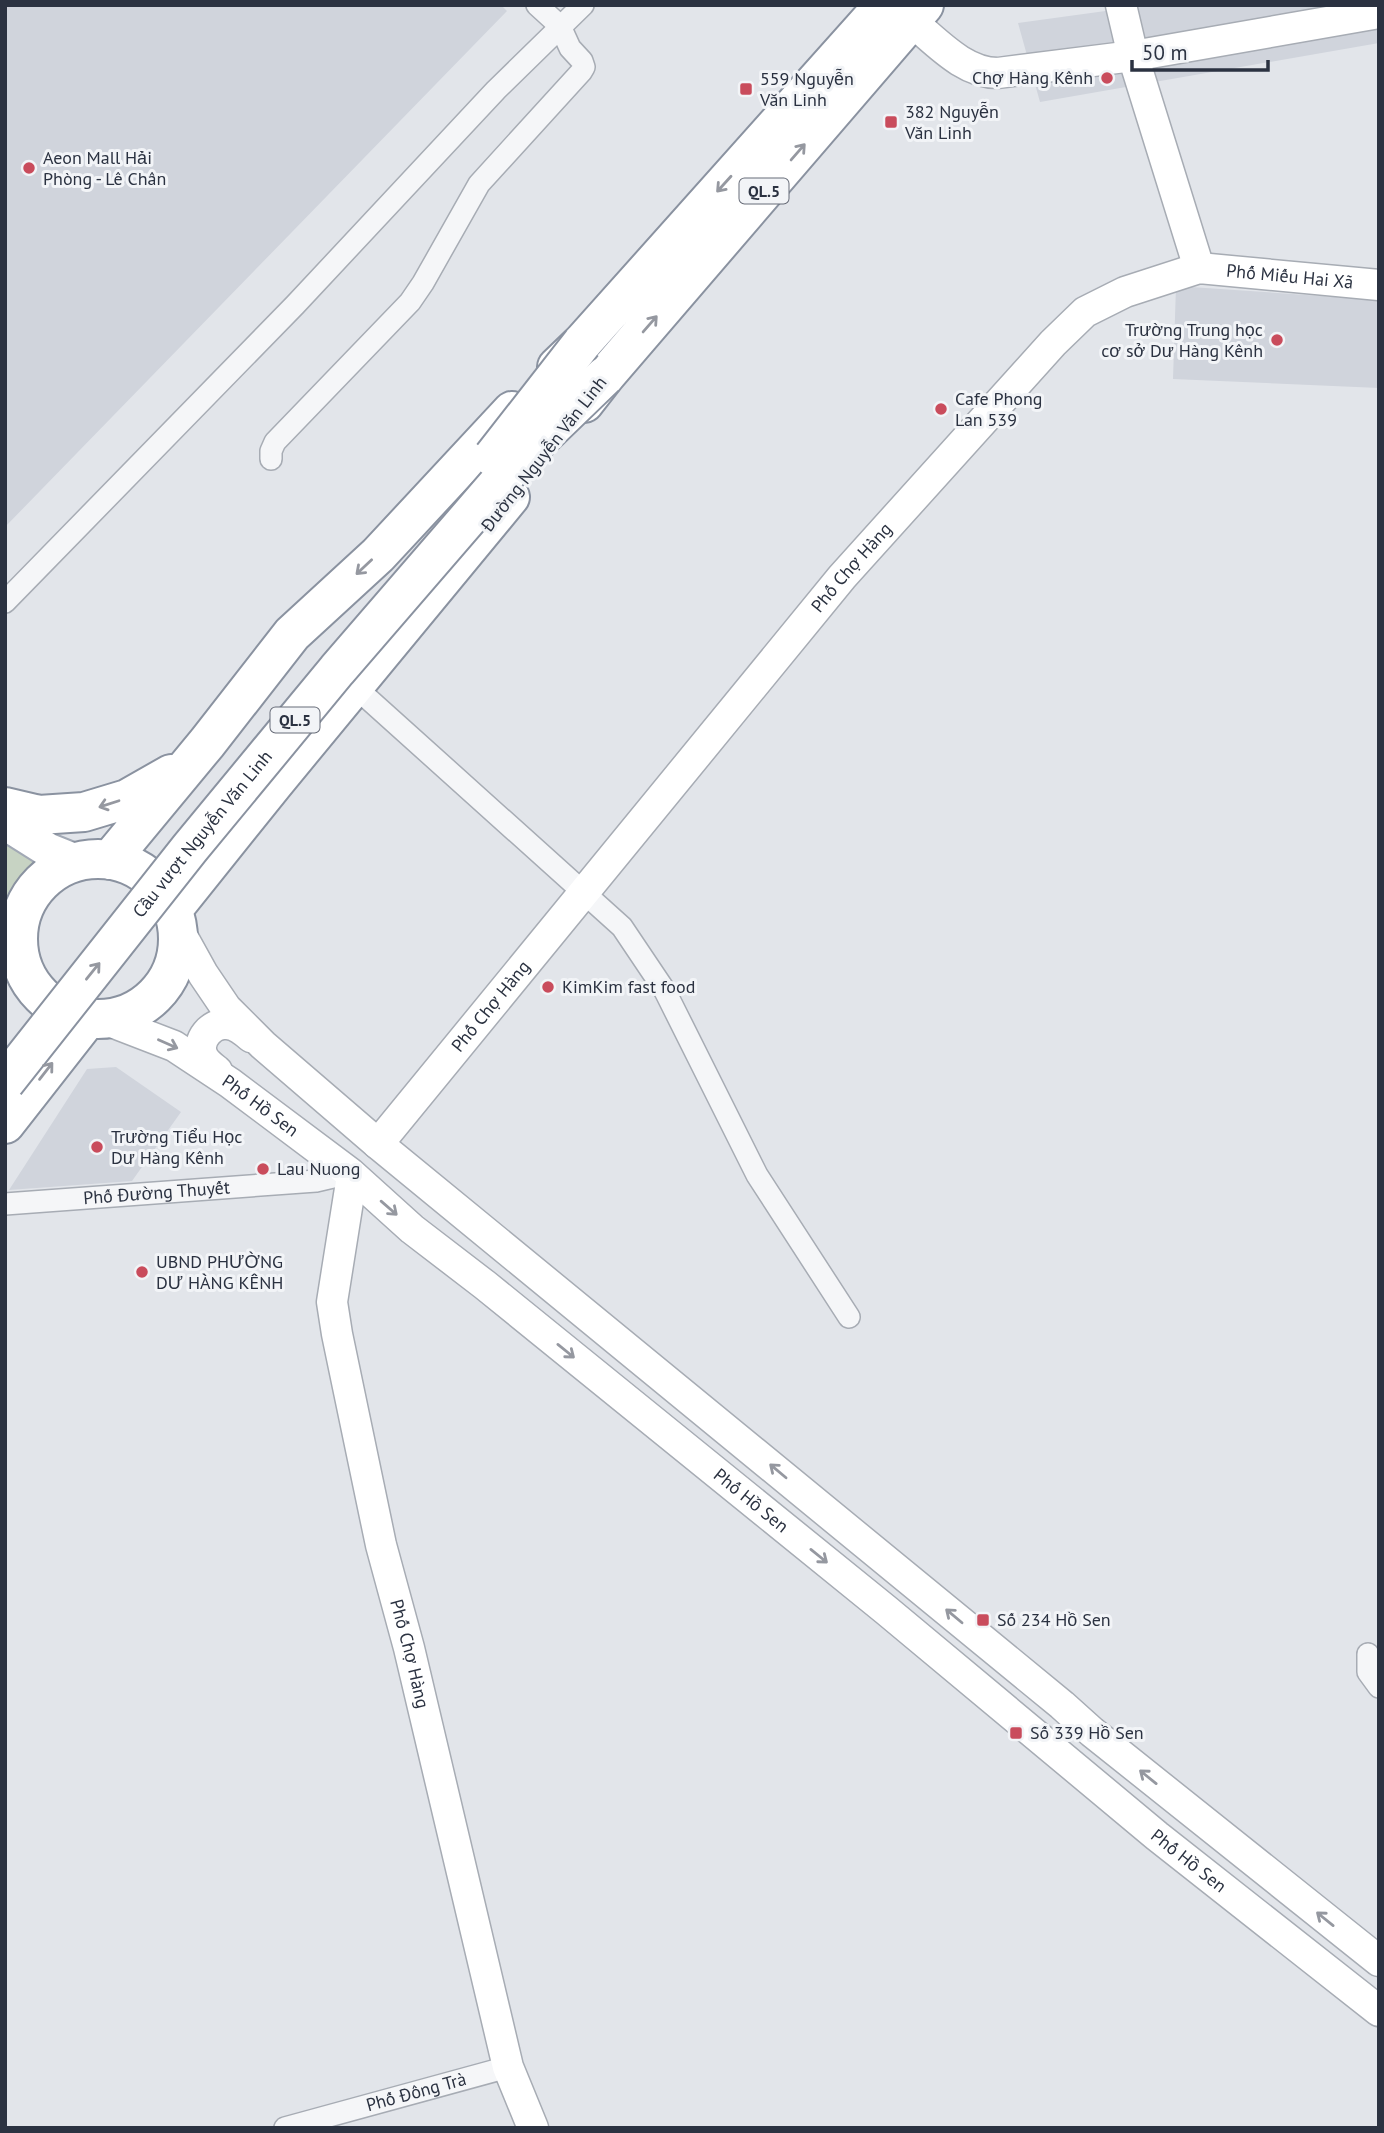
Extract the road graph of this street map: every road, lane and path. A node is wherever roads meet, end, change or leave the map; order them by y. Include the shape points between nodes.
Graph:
1 (537, 5) edge
2 (583, 5) edge
3 (1121, 5) edge
4 (906, 10) edge
5 (1379, 13) edge
6 (560, 26) junction
7 (1133, 56) junction
8 (1199, 268) junction
9 (1379, 285) edge
10 (582, 343) junction
11 (605, 376) junction
12 (271, 459) dead end
13 (5, 602) edge
14 (354, 686) junction
15 (199, 753) junction
16 (274, 783) junction
17 (5, 807) edge
18 (5, 823) edge
19 (94, 861) junction
20 (584, 894) junction
21 (175, 918) junction
22 (13, 954) edge
23 (96, 1019) junction
24 (5, 1041) edge
25 (263, 1045) junction
26 (5, 1082) edge
27 (230, 1083) junction
28 (5, 1124) edge
29 (378, 1144) junction
30 (351, 1175) junction
31 (5, 1205) edge
32 (849, 1317) dead end
33 (1368, 1654) dead end
34 (1379, 1687) edge
35 (1092, 1732) junction
36 (1069, 1763) junction
37 (1379, 1961) edge
38 (1379, 2011) edge
39 (508, 2067) junction
40 (285, 2128) edge
41 (533, 2128) edge

1 - 6 street
2 - 6 street
3 - 7 main road
4 - 7 main road via 967,66 983,73
4 -> 10 highway, QL.5
11 -> 4 highway, Đường Nguyễn Văn Linh / QL.5
5 - 7 main road
6 - 12 street via 582,61 581,72 480,184 410,302 275,442
6 - 13 street
7 - 8 main road
8 - 9 main road, Phố Miếu Hai Xã
8 - 20 main road, Phố Chợ Hàng via 1125,292 1085,312 1053,342 842,577
10 -> 15 highway, QL.5 via 377,555 292,634
10 - 24 highway, Cầu vượt Nguyễn Văn Linh / QL.5, bridge
11 - 14 highway, Đường Nguyễn Văn Linh / QL.5
26 -> 11 highway, Cầu vượt Nguyễn Văn Linh / QL.5, bridge via 337,670 521,457
14 - 16 highway, Đường Nguyễn Văn Linh / QL.5
14 - 20 street
15 - 16 highway via 224,787 258,792
15 -> 17 highway via 127,799 85,812 40,815
15 - 19 highway, QL.5
16 - 21 highway, Đường Nguyễn Văn Linh / QL.5
18 - 19 main road via 48,850
19 - 21 highway via 130,866 148,876 162,891
19 - 22 highway via 63,867 45,879 22,914
20 - 29 main road, Phố Chợ Hàng
20 - 32 street via 622,927 665,991 757,1175
21 - 23 highway via 178,946 162,987 126,1014
21 - 25 main road via 226,1008
22 - 23 highway via 48,1002 67,1013
23 -> 27 main road, Phố Hồ Sen via 174,1046
28 -> 23 highway
25 - 27 main road via 228,1023 209,1031 200,1052
25 - 29 main road
27 - 30 main road, Phố Hồ Sen
35 -> 29 main road
30 - 31 street, Phố Đường Thuyết
30 -> 36 main road, Phố Hồ Sen
30 - 39 main road, Phố Chợ Hàng via 331,1303 381,1545
33 - 34 street via 1368,1672
35 - 36 main road
37 -> 35 main road
36 - 38 main road, Phố Hồ Sen
39 - 40 street, Phố Đông Trà
39 - 41 main road, Phố Chợ Hàng

